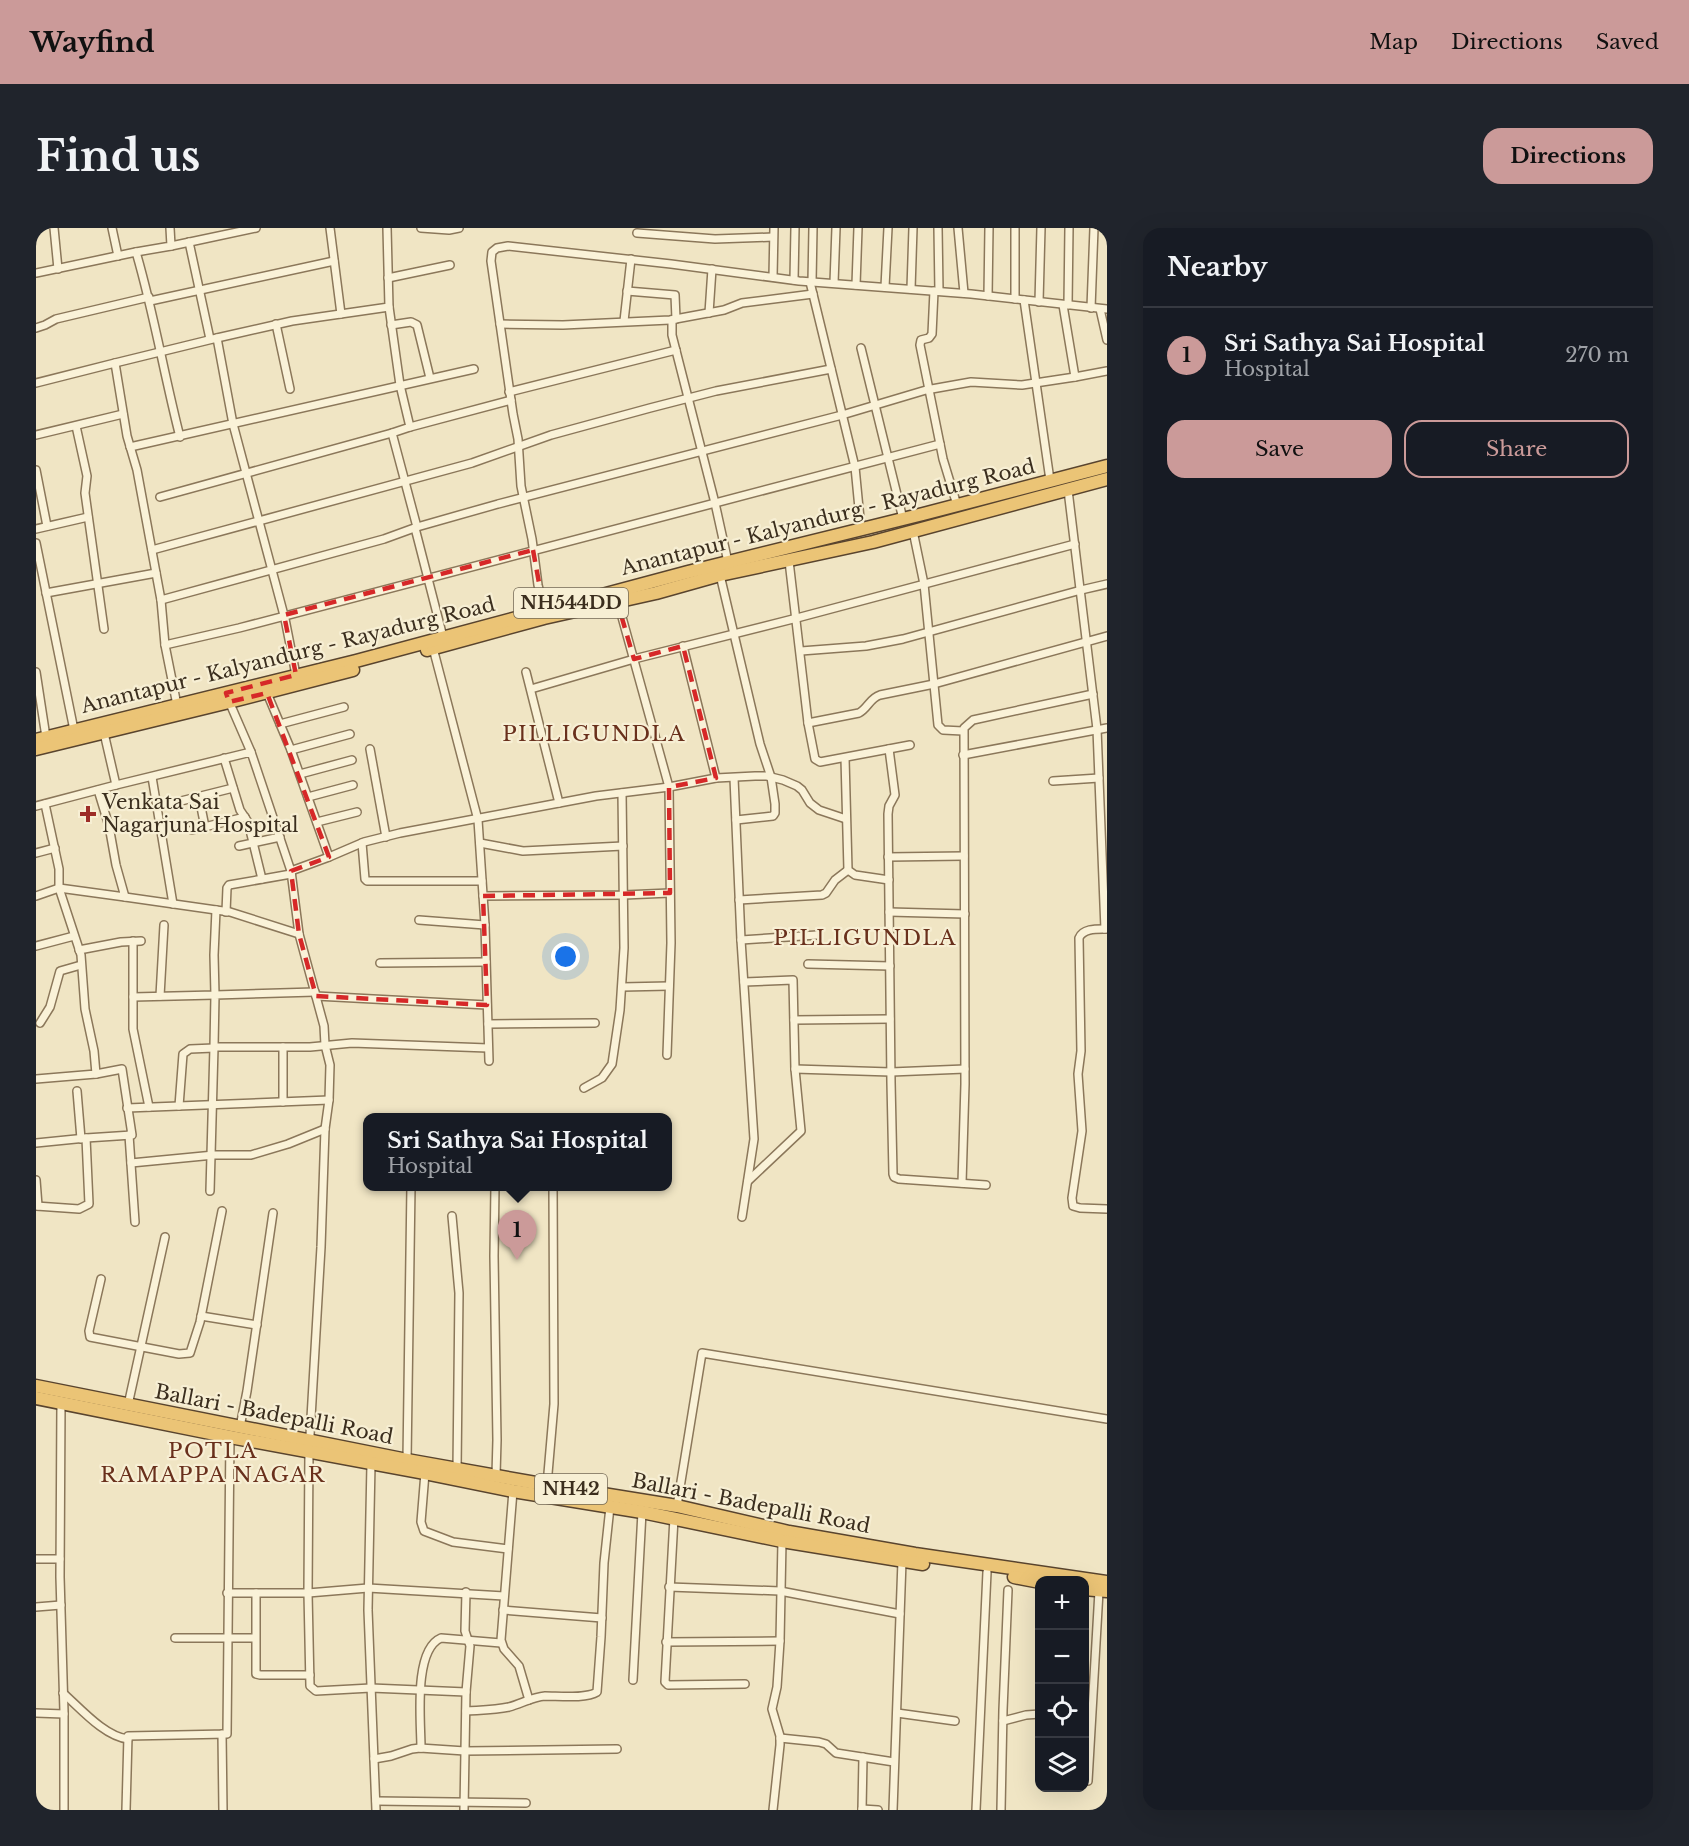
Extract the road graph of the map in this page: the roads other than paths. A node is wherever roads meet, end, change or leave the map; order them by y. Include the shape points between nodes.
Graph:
1 (54, 228) edge
2 (112, 228) edge
3 (170, 228) edge
4 (256, 228) edge
5 (330, 228) edge
6 (387, 228) edge
7 (421, 228) edge
8 (459, 228) edge
9 (774, 228) edge
10 (795, 228) edge
11 (813, 228) edge
12 (836, 228) edge
13 (858, 228) edge
14 (888, 228) edge
15 (914, 228) edge
16 (938, 228) edge
17 (958, 228) edge
18 (989, 228) edge
19 (1015, 228) edge
20 (1041, 228) edge
21 (1069, 228) edge
22 (1094, 228) edge
23 (229, 231) edge
24 (637, 233) dead end
25 (774, 237) junction
26 (189, 242) junction
27 (171, 246) junction
28 (136, 252) junction
29 (118, 256) junction
30 (631, 259) junction
31 (334, 261) junction
32 (450, 265) dead end
33 (58, 269) junction
34 (712, 269) junction
35 (36, 273) edge
36 (773, 277) junction
37 (388, 278) junction
38 (794, 280) junction
39 (811, 282) junction
40 (834, 283) junction
41 (856, 285) junction
42 (885, 287) junction
43 (199, 289) junction
44 (911, 289) junction
45 (627, 291) junction
46 (937, 291) junction
47 (964, 293) junction
48 (813, 294) junction
49 (988, 296) junction
50 (150, 299) junction
51 (1015, 299) junction
52 (1024, 300) junction
53 (1039, 302) junction
54 (1065, 305) junction
55 (389, 307) junction
56 (1091, 308) junction
57 (1104, 309) edge
58 (709, 313) junction
59 (341, 314) junction
60 (674, 320) junction
61 (624, 321) junction
62 (276, 324) junction
63 (500, 324) junction
64 (391, 325) junction
65 (36, 328) edge
66 (214, 339) junction
67 (1107, 340) edge
68 (861, 348) dead end
69 (676, 350) junction
70 (159, 352) junction
71 (115, 363) junction
72 (474, 369) dead end
73 (831, 369) junction
74 (1107, 371) edge
75 (430, 378) junction
76 (1075, 378) junction
77 (36, 383) edge
78 (1037, 383) junction
79 (400, 384) junction
80 (290, 389) dead end
81 (930, 390) junction
82 (510, 396) junction
83 (689, 398) junction
84 (876, 405) junction
85 (123, 414) junction
86 (842, 415) junction
87 (233, 424) junction
88 (76, 426) junction
89 (410, 427) junction
90 (392, 433) junction
91 (36, 435) edge
92 (180, 436) junction
93 (940, 444) junction
94 (518, 446) junction
95 (130, 447) junction
96 (702, 451) junction
97 (889, 458) junction
98 (1107, 466) edge
99 (855, 467) junction
100 (36, 470) edge
101 (246, 474) junction
102 (1107, 479) edge
103 (1050, 480) junction
104 (406, 481) junction
105 (1068, 490) junction
106 (159, 497) dead end
107 (523, 498) junction
108 (715, 503) junction
109 (957, 505) junction
110 (88, 517) junction
111 (903, 519) junction
112 (258, 521) junction
113 (47, 526) junction
114 (416, 528) junction
115 (36, 529) edge
116 (861, 529) junction
117 (913, 531) junction
118 (36, 543) edge
119 (1075, 544) junction
120 (152, 550) junction
121 (533, 550) junction
122 (789, 561) junction
123 (728, 562) junction
124 (271, 570) junction
125 (156, 573) junction
126 (720, 575) junction
127 (426, 578) junction
128 (97, 582) junction
129 (1107, 584) edge
130 (924, 585) junction
131 (1081, 590) junction
132 (46, 593) junction
133 (616, 596) junction
134 (161, 600) junction
135 (544, 610) junction
136 (284, 615) junction
137 (797, 618) junction
138 (104, 629) dead end
139 (928, 632) junction
140 (735, 633) junction
141 (1107, 636) edge
142 (443, 637) junction
143 (1088, 642) junction
144 (165, 645) junction
145 (683, 646) junction
146 (434, 648) junction
147 (801, 651) junction
148 (633, 658) junction
149 (36, 672) edge
150 (526, 672) dead end
151 (296, 675) junction
152 (934, 684) junction
153 (531, 689) junction
154 (267, 693) junction
155 (1093, 694) junction
156 (227, 697) junction
157 (177, 705) junction
158 (344, 707) dead end
159 (280, 723) junction
160 (808, 723) junction
161 (1107, 728) edge
162 (1097, 729) junction
163 (74, 730) junction
164 (963, 731) junction
165 (104, 733) junction
166 (350, 734) dead end
167 (41, 739) edge
168 (910, 745) dead end
169 (36, 749) edge
170 (370, 749) dead end
171 (889, 749) junction
172 (291, 750) junction
173 (251, 752) junction
174 (963, 755) junction
175 (224, 758) junction
176 (845, 758) junction
177 (352, 760) dead end
178 (300, 774) junction
179 (1102, 775) edge
180 (152, 777) junction
181 (771, 777) junction
182 (716, 778) junction
183 (734, 778) junction
184 (1053, 781) dead end
185 (116, 785) junction
186 (354, 785) dead end
187 (669, 787) junction
188 (233, 788) junction
189 (98, 790) junction
190 (622, 793) junction
191 (199, 796) junction
192 (308, 797) junction
193 (559, 803) junction
194 (45, 804) junction
195 (36, 806) edge
196 (157, 807) junction
197 (357, 812) dead end
198 (245, 817) junction
199 (478, 818) junction
200 (846, 819) junction
201 (736, 820) junction
202 (317, 822) junction
203 (205, 827) junction
204 (192, 830) dead end
205 (280, 837) junction
206 (386, 837) junction
207 (254, 843) junction
208 (362, 843) junction
209 (480, 843) junction
210 (239, 846) dead end
211 (623, 846) junction
212 (55, 848) junction
213 (36, 853) edge
214 (964, 856) junction
215 (329, 857) junction
216 (888, 857) junction
217 (848, 870) junction
218 (291, 872) junction
219 (262, 879) junction
220 (889, 880) junction
221 (482, 881) junction
222 (59, 888) junction
223 (670, 893) junction
224 (624, 895) junction
225 (36, 896) edge
226 (483, 896) junction
227 (125, 897) junction
228 (740, 900) junction
229 (172, 904) junction
230 (216, 910) junction
231 (226, 912) junction
232 (889, 912) junction
233 (965, 914) junction
234 (419, 920) dead end
235 (164, 925) dead end
236 (485, 925) junction
237 (1106, 929) edge
238 (299, 934) junction
239 (817, 935) dead end
240 (74, 936) junction
241 (741, 940) junction
242 (132, 941) junction
243 (141, 941) dead end
244 (36, 946) edge
245 (79, 950) junction
246 (486, 962) junction
247 (380, 963) dead end
248 (81, 964) junction
249 (808, 964) dead end
250 (890, 966) junction
251 (744, 982) junction
252 (669, 986) junction
253 (622, 987) junction
254 (315, 994) junction
255 (215, 995) junction
256 (160, 996) junction
257 (133, 997) junction
258 (487, 1005) junction
259 (891, 1019) junction
260 (794, 1020) junction
261 (38, 1022) edge
262 (595, 1023) dead end
263 (488, 1024) junction
264 (36, 1032) edge
265 (325, 1045) junction
266 (283, 1047) junction
267 (214, 1048) junction
268 (489, 1048) junction
269 (667, 1055) dead end
270 (489, 1061) dead end
271 (795, 1069) junction
272 (965, 1069) junction
273 (891, 1072) junction
274 (96, 1074) junction
275 (36, 1079) edge
276 (584, 1088) dead end
277 (77, 1091) dead end
278 (328, 1100) junction
279 (283, 1102) junction
280 (213, 1104) junction
281 (178, 1106) junction
282 (148, 1107) junction
283 (127, 1108) junction
284 (325, 1129) junction
285 (129, 1136) junction
286 (83, 1138) junction
287 (36, 1143) edge
288 (212, 1156) junction
289 (131, 1163) junction
290 (36, 1180) edge
291 (748, 1181) junction
292 (962, 1183) junction
293 (986, 1185) dead end
294 (210, 1191) dead end
295 (411, 1191) edge
296 (495, 1191) edge
297 (554, 1191) edge
298 (37, 1206) edge
299 (1107, 1209) edge
300 (222, 1211) dead end
301 (273, 1213) dead end
302 (452, 1216) dead end
303 (742, 1217) dead end
304 (135, 1222) dead end
305 (165, 1237) dead end
306 (101, 1279) dead end
307 (201, 1316) junction
308 (257, 1325) junction
309 (140, 1347) junction
310 (36, 1386) edge
311 (36, 1398) edge
312 (61, 1403) junction
313 (128, 1405) junction
314 (1107, 1419) edge
315 (240, 1427) junction
316 (230, 1437) junction
317 (309, 1446) junction
318 (407, 1460) junction
319 (371, 1464) junction
320 (457, 1468) junction
321 (425, 1473) junction
322 (496, 1475) junction
323 (547, 1485) junction
324 (513, 1491) junction
325 (610, 1507) junction
326 (642, 1512) junction
327 (676, 1512) junction
328 (782, 1541) junction
329 (508, 1549) junction
330 (36, 1559) edge
331 (60, 1559) junction
332 (902, 1561) junction
333 (987, 1572) junction
334 (1035, 1581) edge
335 (669, 1587) junction
336 (368, 1588) junction
337 (1104, 1588) edge
338 (1089, 1589) edge
339 (1008, 1590) dead end
340 (780, 1591) junction
341 (466, 1592) junction
342 (227, 1593) junction
343 (256, 1593) junction
344 (308, 1593) junction
345 (504, 1596) junction
346 (61, 1605) junction
347 (36, 1607) edge
348 (503, 1610) junction
349 (900, 1614) junction
350 (602, 1618) junction
351 (175, 1638) dead end
352 (227, 1638) junction
353 (255, 1638) junction
354 (469, 1640) junction
355 (780, 1641) junction
356 (666, 1642) junction
357 (501, 1643) junction
358 (310, 1675) junction
359 (633, 1680) dead end
360 (745, 1684) dead end
361 (371, 1688) junction
362 (420, 1690) junction
363 (466, 1692) junction
364 (63, 1693) junction
365 (528, 1700) junction
366 (1089, 1706) edge
367 (466, 1711) junction
368 (36, 1713) edge
369 (897, 1713) junction
370 (64, 1714) junction
371 (1035, 1714) edge
372 (955, 1721) dead end
373 (1003, 1721) junction
374 (222, 1734) junction
375 (780, 1738) junction
376 (128, 1739) junction
377 (421, 1748) junction
378 (617, 1749) dead end
379 (465, 1751) junction
380 (863, 1757) junction
381 (374, 1759) junction
382 (894, 1761) junction
383 (376, 1801) junction
384 (464, 1802) junction
385 (526, 1803) dead end
386 (64, 1810) edge
387 (126, 1810) edge
388 (223, 1810) edge
389 (376, 1810) edge
390 (464, 1810) edge
391 (773, 1810) edge
392 (862, 1810) edge
393 (878, 1810) edge
394 (892, 1810) edge
395 (976, 1810) edge
396 (1001, 1810) edge

1 - 33 street
2 - 29 street
3 - 27 street
4 - 23 street
5 - 31 street
6 - 37 street
7 - 8 street
9 - 25 street
10 - 38 street
11 - 39 street
12 - 40 street
13 - 41 street
14 - 42 street
15 - 44 street
16 - 46 street
17 - 47 street
18 - 49 street
19 - 51 street
20 - 53 street
21 - 54 street
22 - 56 street
23 - 26 street
24 - 25 street via 715,240
25 - 36 street
26 - 27 street
26 - 43 street
27 - 28 street
28 - 29 street
28 - 50 street
29 - 33 street
30 - 34 street
30 - 45 street
30 - 63 street via 497,248 490,258
31 - 43 street
31 - 59 street
32 - 37 street
33 - 35 street
34 - 36 street
34 - 58 street
36 - 38 street
37 - 55 street
38 - 39 street
39 - 40 street
39 - 48 street
40 - 41 street
41 - 42 street
42 - 44 street
43 - 50 street
43 - 66 street
44 - 46 street
45 - 60 street via 674,294
45 - 61 street
46 - 47 street
46 - 81 street via 932,334 921,340 920,345
47 - 49 street
48 - 58 street via 742,303
48 - 73 street
49 - 51 street
50 - 65 street via 56,319
50 - 70 street
51 - 52 street
52 - 53 street
52 - 78 street
53 - 54 street
54 - 56 street
54 - 76 street
55 - 59 street
55 - 64 street
56 - 57 street
57 - 67 street
58 - 60 street
59 - 62 street
60 - 61 street
60 - 69 street via 671,331
61 - 63 street
62 - 66 street
62 - 80 street
63 - 82 street
64 - 75 street via 417,325
64 - 79 street
66 - 70 street
66 - 87 street
68 - 84 street
69 - 82 street
69 - 83 street
70 - 71 street
70 - 92 street
71 - 77 street
71 - 85 street
72 - 75 street
73 - 83 street
73 - 86 street
74 - 76 street
75 - 79 street
76 - 78 street
78 - 81 street via 971,382
78 - 103 street
79 - 87 street
79 - 89 street
81 - 84 street
81 - 93 street
82 - 89 street
82 - 94 street
83 - 94 street
83 - 96 street
84 - 86 street
84 - 97 street
85 - 88 street
85 - 95 street
86 - 96 street
86 - 99 street
87 - 92 street
87 - 101 street
88 - 91 street
88 - 110 street via 87,476
89 - 90 street
90 - 101 street
90 - 104 street
92 - 95 street
93 - 97 street
93 - 109 street
94 - 104 street
94 - 107 street
95 - 120 street
96 - 107 street
96 - 108 street
97 - 99 street
97 - 111 street
98 - 103 highway, Anantapur - Kalyandurg - Rayadurg Road / NH544DD
99 - 108 street
99 - 116 street
100 - 113 street
101 - 106 street
101 - 112 street
102 - 105 highway, Anantapur - Kalyandurg - Rayadurg Road / NH544DD
103 - 109 highway, Anantapur - Kalyandurg - Rayadurg Road / NH544DD
104 - 112 street
104 - 114 street
105 - 117 highway, Anantapur - Kalyandurg - Rayadurg Road / NH544DD
105 - 119 street
107 - 114 street
107 - 121 street
108 - 121 street
108 - 123 street
109 - 111 highway, Anantapur - Kalyandurg - Rayadurg Road / NH544DD
110 - 113 street
110 - 128 street
111 - 116 highway, Anantapur - Kalyandurg - Rayadurg Road / NH544DD
112 - 120 street
112 - 124 street
113 - 115 street
114 - 124 street
114 - 127 street
116 - 123 highway, Anantapur - Kalyandurg - Rayadurg Road / NH544DD
117 - 122 highway, Anantapur - Kalyandurg - Rayadurg Road / NH544DD
117 - 130 street
118 - 132 street
119 - 130 street
119 - 131 street
120 - 125 street
121 - 127 street
121 - 135 street
122 - 126 highway, Anantapur - Kalyandurg - Rayadurg Road / NH544DD
122 - 137 street
123 - 133 highway, Anantapur - Kalyandurg - Rayadurg Road / NH544DD
124 - 134 street
124 - 136 street
125 - 128 street
125 - 134 street
126 - 133 highway, Anantapur - Kalyandurg - Rayadurg Road / NH544DD via 656,593
126 - 140 street
127 - 136 street
127 - 142 street
128 - 132 street
128 - 138 street
129 - 131 street
130 - 137 street
130 - 139 street
131 - 139 street
131 - 143 street
132 - 163 street
133 - 135 highway, Anantapur - Kalyandurg - Rayadurg Road / NH544DD
133 - 146 highway, Anantapur - Kalyandurg - Rayadurg Road / NH544DD
133 - 148 street
134 - 144 street
135 - 142 highway, Anantapur - Kalyandurg - Rayadurg Road / NH544DD
136 - 144 street
136 - 151 street
137 - 140 street
137 - 147 street
139 - 147 street via 866,646
139 - 152 street
140 - 145 street
140 - 181 street
141 - 143 street
142 - 151 highway, Anantapur - Kalyandurg - Rayadurg Road / NH544DD
143 - 152 street
143 - 155 street
144 - 157 street
145 - 148 street
145 - 182 street
146 - 154 highway, Anantapur - Kalyandurg - Rayadurg Road / NH544DD
146 - 199 street
147 - 160 street
148 - 153 street
148 - 187 street
149 - 167 street
150 - 153 street
151 - 156 highway, Anantapur - Kalyandurg - Rayadurg Road / NH544DD
152 - 160 street via 876,696 856,714
152 - 164 street via 939,728
153 - 193 street
154 - 156 highway, Anantapur - Kalyandurg - Rayadurg Road / NH544DD
154 - 159 street
155 - 162 street
155 - 164 street via 973,720
156 - 157 highway, Anantapur - Kalyandurg - Rayadurg Road / NH544DD
156 - 165 highway, Anantapur - Kalyandurg - Rayadurg Road / NH544DD
156 - 173 street
157 - 163 highway, Anantapur - Kalyandurg - Rayadurg Road / NH544DD
158 - 159 street
159 - 172 street
160 - 176 street via 816,761
161 - 162 street
162 - 174 street
162 - 179 street
163 - 167 highway, Anantapur - Kalyandurg - Rayadurg Road / NH544DD
164 - 174 street
165 - 169 highway, Anantapur - Kalyandurg - Rayadurg Road / NH544DD
165 - 185 street
166 - 172 street
168 - 171 street
170 - 206 street
171 - 176 street
171 - 216 street via 895,795 888,809
172 - 178 street
173 - 175 street
173 - 205 street
174 - 214 street
175 - 180 street
175 - 188 street
176 - 200 street
177 - 178 street
178 - 192 street
179 - 184 street
179 - 237 street
180 - 185 street
180 - 196 street
181 - 183 street
181 - 200 street via 797,786 819,810
181 - 201 street via 774,815
182 - 183 street
182 - 187 street
183 - 201 street
185 - 189 street
186 - 192 street
187 - 190 street
187 - 223 street
188 - 191 street
188 - 198 street
189 - 194 street
189 - 227 street
190 - 193 street
190 - 211 street
191 - 196 street
191 - 203 street
192 - 202 street
193 - 199 street
194 - 195 street
194 - 212 street
196 - 229 street
197 - 202 street
198 - 203 street
198 - 207 street
199 - 206 street
199 - 209 street
200 - 217 street
201 - 228 street
202 - 215 street
203 - 204 street
205 - 207 street
205 - 218 street
206 - 208 street
207 - 210 street
207 - 219 street
208 - 215 street
208 - 221 street via 367,881
209 - 211 street via 523,851
209 - 221 street
211 - 224 street
212 - 213 street
212 - 222 street
214 - 216 street
214 - 233 street
215 - 218 street
216 - 220 street
217 - 220 street via 855,875
217 - 228 street via 822,895
218 - 219 street
218 - 238 street
219 - 231 street via 229,885
220 - 232 street
221 - 226 street
222 - 225 street
222 - 227 street
222 - 240 street
223 - 224 street
223 - 252 street
224 - 226 street
224 - 253 street
226 - 236 street
227 - 229 street
228 - 241 street
229 - 230 street
230 - 231 street
230 - 255 street
231 - 238 street
232 - 233 street
232 - 250 street
233 - 272 street
234 - 236 street
235 - 256 street
236 - 246 street
237 - 299 street via 1085,931 1079,938 1078,1074 1082,1131 1072,1198 1073,1206
238 - 254 street
239 - 241 street
240 - 244 street
240 - 245 street
241 - 251 street
242 - 243 street
242 - 245 street
242 - 257 street
245 - 248 street
246 - 247 street
246 - 258 street
248 - 261 street via 60,971 50,1007
248 - 274 street via 84,1009
249 - 250 street
250 - 259 street
251 - 260 street via 793,980
251 - 291 street via 754,1138
252 - 253 street
252 - 269 street
253 - 276 street via 612,1064 602,1078
254 - 255 street
254 - 258 street
254 - 265 street
255 - 256 street
255 - 267 street
256 - 257 street
257 - 282 street via 133,1029
258 - 263 street
259 - 260 street
259 - 273 street
260 - 271 street
261 - 264 street via 43,1023
262 - 263 street
263 - 268 street
265 - 266 street
265 - 268 street
265 - 278 street via 330,1065
266 - 267 street
266 - 279 street
267 - 280 street
267 - 281 street via 190,1049 183,1054
268 - 270 street
271 - 273 street
271 - 291 street via 801,1131
272 - 273 street
272 - 292 street
273 - 292 street via 894,1176
274 - 275 street
274 - 283 street via 122,1069
277 - 286 street
278 - 279 street
278 - 284 street
279 - 280 street
280 - 281 street
280 - 288 street
281 - 282 street
282 - 283 street
283 - 285 street via 132,1135
284 - 288 street via 251,1155
284 - 317 street
285 - 286 street
285 - 289 street
286 - 287 street
286 - 298 street via 89,1204 79,1209
288 - 289 street
288 - 294 street
289 - 304 street
290 - 298 street
291 - 303 street
292 - 293 street
295 - 318 street
296 - 322 street
297 - 323 street via 554,1404
300 - 307 street
301 - 308 street
302 - 320 street via 459,1293
305 - 309 street
306 - 309 street via 90,1336
307 - 308 street
307 - 309 street via 190,1353
308 - 315 street
309 - 313 street
310 - 313 highway, Ballari - Badepalli Road / NH42
311 - 312 highway, Ballari - Badepalli Road / NH42
312 - 316 highway, Ballari - Badepalli Road / NH42
312 - 331 street
313 - 315 highway, Ballari - Badepalli Road / NH42
314 - 327 street via 702,1353
315 - 317 highway, Ballari - Badepalli Road / NH42
316 - 317 highway, Ballari - Badepalli Road / NH42
316 - 342 street
317 - 318 highway, Ballari - Badepalli Road / NH42
317 - 319 highway, Ballari - Badepalli Road / NH42
317 - 344 street
318 - 320 highway, Ballari - Badepalli Road / NH42
319 - 321 highway, Ballari - Badepalli Road / NH42
319 - 336 street
320 - 322 highway, Ballari - Badepalli Road / NH42
321 - 324 highway, Ballari - Badepalli Road / NH42
321 - 329 street via 424,1531 453,1542
322 - 323 highway, Ballari - Badepalli Road / NH42
323 - 327 highway, Ballari - Badepalli Road / NH42
324 - 325 highway, Ballari - Badepalli Road / NH42
324 - 329 street
325 - 326 highway, Ballari - Badepalli Road / NH42
325 - 350 street
326 - 327 highway, Ballari - Badepalli Road / NH42
326 - 359 street
327 - 328 highway, Ballari - Badepalli Road / NH42
327 - 335 street
327 - 337 highway, Ballari - Badepalli Road / NH42
328 - 332 highway, Ballari - Badepalli Road / NH42
328 - 340 street
329 - 345 street
330 - 331 street
331 - 346 street
332 - 333 highway, Ballari - Badepalli Road / NH42
332 - 349 street
333 - 334 highway, Ballari - Badepalli Road / NH42
333 - 395 street
335 - 340 street
335 - 356 street
336 - 341 street
336 - 344 street
336 - 361 street
337 - 338 highway
337 - 366 street
339 - 373 street
340 - 349 street
340 - 355 street
341 - 345 street
341 - 354 street via 465,1631
342 - 343 street
342 - 352 street
343 - 344 street
343 - 353 street
344 - 358 street
345 - 348 street
346 - 347 street
346 - 364 street
348 - 350 street
348 - 357 street
349 - 369 street
350 - 365 street via 597,1692
351 - 352 street
352 - 353 street
352 - 374 street via 227,1734
353 - 358 street via 256,1674
354 - 357 street
354 - 362 street via 437,1640 424,1659
354 - 363 street
355 - 356 street
355 - 375 street via 772,1709
356 - 360 street via 666,1684
357 - 365 street via 519,1666
358 - 361 street via 310,1686 316,1691
361 - 362 street
361 - 381 street
362 - 363 street
362 - 377 street
363 - 367 street
364 - 370 street
364 - 376 street via 109,1732
365 - 367 street via 493,1710
367 - 379 street
368 - 370 street
369 - 372 street
369 - 382 street
370 - 386 street
371 - 373 street
373 - 396 street
374 - 376 street
374 - 388 street
375 - 380 street via 823,1743 836,1753
375 - 391 street
376 - 387 street
377 - 379 street
377 - 381 street
378 - 379 street
379 - 384 street
380 - 382 street
380 - 392 street
381 - 383 street
382 - 394 street
383 - 384 street
383 - 389 street
384 - 385 street
384 - 390 street
392 - 393 street

